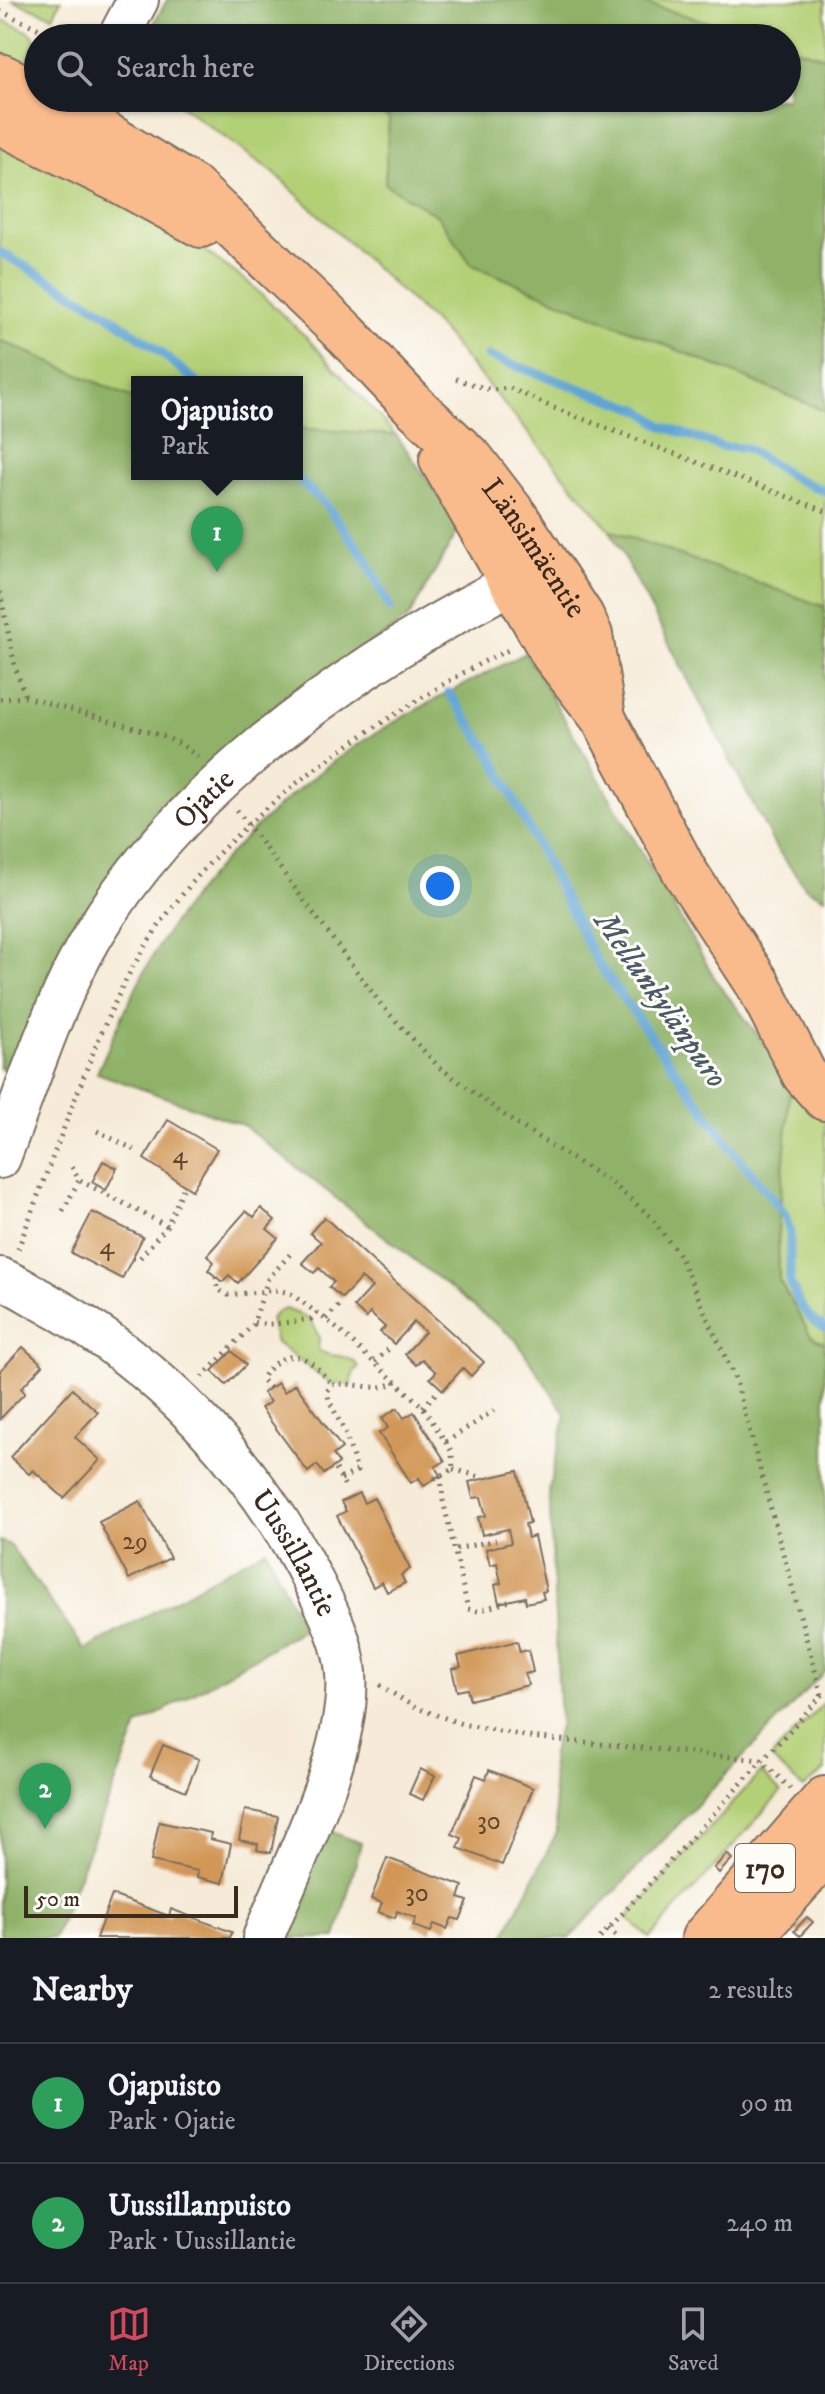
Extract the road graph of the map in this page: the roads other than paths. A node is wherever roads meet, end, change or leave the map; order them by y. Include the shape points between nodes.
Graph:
1 (138, 0) edge
2 (125, 24) edge
3 (0, 76) edge
4 (24, 90) edge
5 (50, 112) edge
6 (63, 112) edge
7 (0, 122) edge
8 (531, 574) junction
9 (758, 984) junction
10 (825, 1040) edge
11 (825, 1098) edge
12 (0, 1158) edge
13 (8, 1266) edge
14 (809, 1795) edge
15 (825, 1853) edge
16 (263, 1938) edge
17 (704, 1938) edge
18 (750, 1938) edge

1 - 2 street
3 - 4 main road, Länsimäentie
5 - 7 main road, Länsimäentie
6 - 8 main road, Länsimäentie via 192,187 347,335 472,460
8 - 9 main road, Länsimäentie via 590,635 603,718 685,872
8 - 12 street, Ojatie via 451,614 366,668 230,774 183,819 133,877 72,974
9 - 10 main road, Länsimäentie
9 - 11 main road, Länsimäentie via 804,1074
13 - 16 street, Uussillantie via 179,1400 250,1481 297,1549 330,1615 346,1672 345,1709 310,1825
14 - 17 main road, 170
15 - 18 main road, 170

